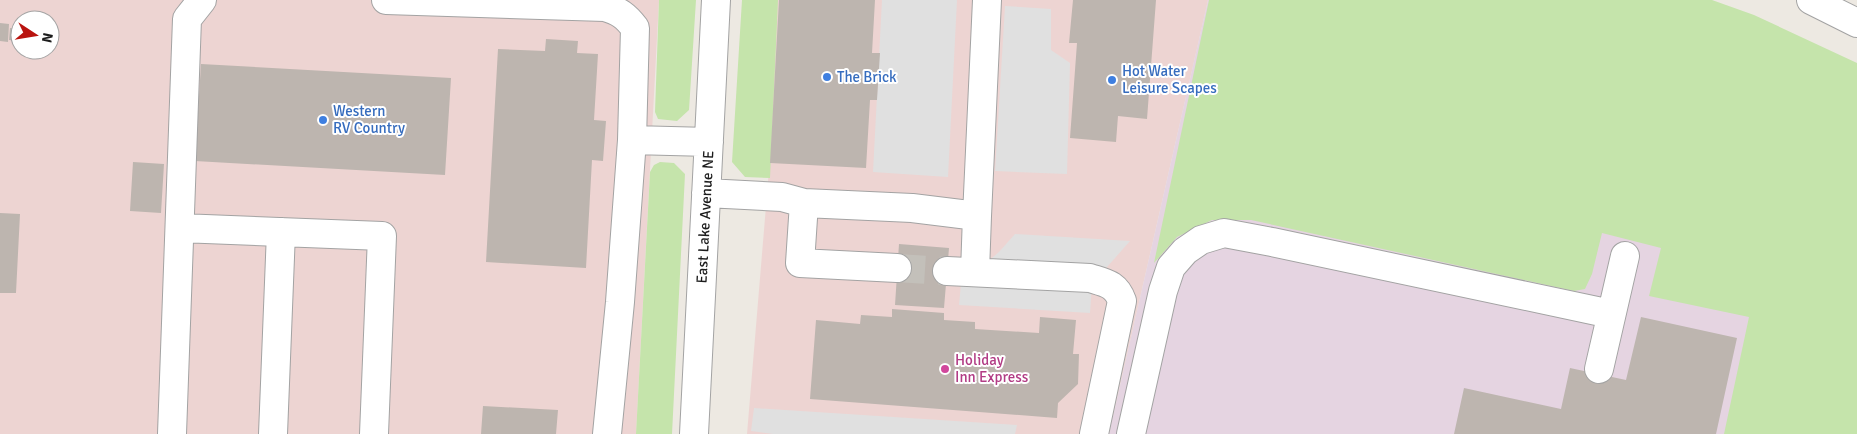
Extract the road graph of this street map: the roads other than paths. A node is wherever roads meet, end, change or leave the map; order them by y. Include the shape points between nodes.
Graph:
1 (202, 0) edge
2 (386, 0) edge
3 (716, 0) edge
4 (987, 0) edge
5 (1811, 0) edge
6 (483, 1) edge
7 (1857, 23) edge
8 (632, 140) junction
9 (709, 142) junction
10 (706, 193) junction
11 (804, 202) junction
12 (977, 216) junction
13 (180, 228) junction
14 (281, 232) junction
15 (1625, 256) dead end
16 (897, 268) tunnel mouth
17 (947, 271) tunnel mouth
18 (975, 272) junction
19 (1611, 314) junction
20 (1600, 369) dead end
21 (172, 434) edge
22 (273, 434) edge
23 (374, 434) edge
24 (607, 434) edge
25 (694, 434) edge
26 (1094, 434) edge
27 (1131, 434) edge

1 - 13 street via 186,19
2 - 6 street
3 - 9 street, East Lake Avenue NE
4 - 12 street
5 - 7 street
6 - 8 street via 605,7 626,16 635,28
8 - 9 street
8 - 24 street
9 - 10 street, East Lake Avenue NE
10 - 11 street
10 - 25 street, East Lake Avenue NE
11 - 12 street via 912,208
11 - 16 street via 800,263
12 - 18 street
13 - 14 street
13 - 21 street
14 - 22 street
14 - 23 street via 382,236
15 - 19 street
17 - 18 street
18 - 26 street via 1090,278 1109,284 1118,291 1122,301
19 - 20 street
19 - 27 street via 1224,233 1201,240 1185,251 1171,267

